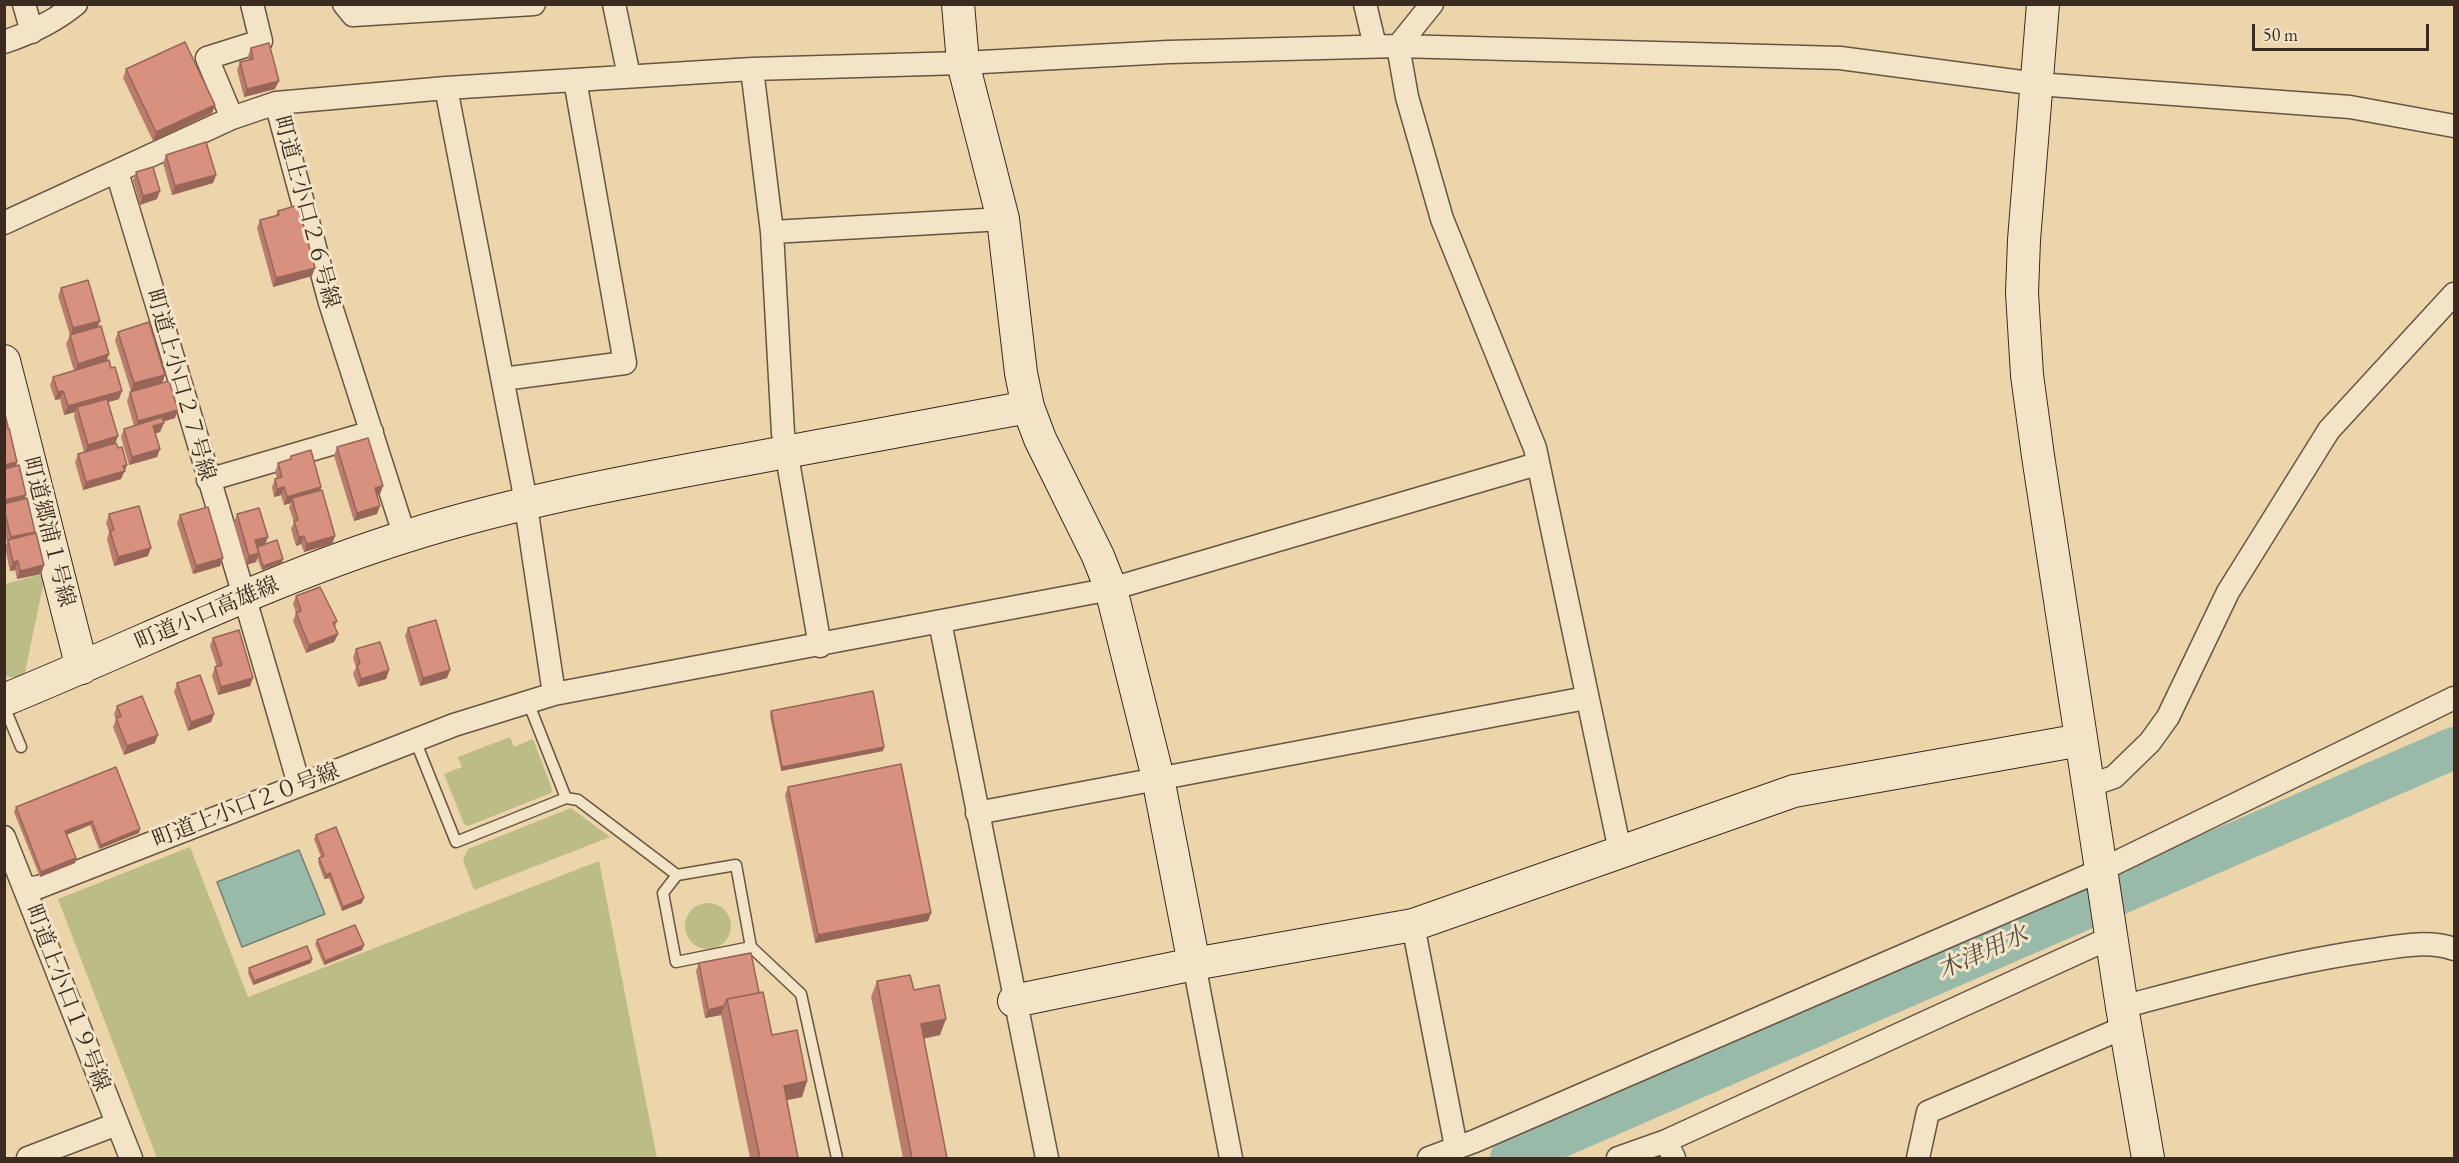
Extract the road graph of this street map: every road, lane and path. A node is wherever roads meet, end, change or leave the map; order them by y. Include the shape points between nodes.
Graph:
1 (24, 4) edge
2 (76, 4) edge
3 (252, 4) edge
4 (345, 4) edge
5 (534, 4) edge
6 (614, 4) edge
7 (958, 4) edge
8 (1365, 4) edge
9 (1432, 4) edge
10 (2043, 4) edge
11 (32, 32) junction
12 (4, 42) edge
13 (1387, 46) junction
14 (963, 63) junction
15 (752, 69) junction
16 (629, 76) junction
17 (575, 80) junction
18 (2037, 84) junction
19 (446, 88) junction
20 (276, 103) junction
21 (232, 118) junction
22 (2454, 126) edge
23 (117, 172) junction
24 (1002, 219) junction
25 (4, 223) edge
26 (772, 232) junction
27 (2454, 294) edge
28 (4, 361) edge
29 (503, 379) junction
30 (1028, 407) junction
31 (372, 432) junction
32 (786, 453) junction
33 (1537, 464) junction
34 (208, 480) junction
35 (525, 505) junction
36 (408, 536) junction
37 (1111, 589) junction
38 (244, 597) junction
39 (940, 622) junction
40 (820, 645) junction
41 (82, 668) junction
42 (554, 694) junction
43 (1586, 698) junction
44 (2454, 698) edge
45 (4, 700) edge
46 (528, 702) junction
47 (4, 706) edge
48 (415, 740) junction
49 (2081, 740) junction
50 (21, 747) dead end
51 (1158, 778) junction
52 (298, 785) junction
53 (2088, 786) junction
54 (566, 798) junction
55 (977, 813) junction
56 (4, 837) edge
57 (1620, 851) junction
58 (2101, 870) junction
59 (677, 875) junction
60 (25, 889) junction
61 (1413, 925) junction
62 (2111, 932) junction
63 (2451, 946) edge
64 (751, 948) junction
65 (1194, 964) junction
66 (1014, 1001) junction
67 (2123, 1017) junction
68 (117, 1124) junction
69 (1456, 1147) junction
70 (1670, 1150) edge
71 (28, 1158) edge
72 (131, 1158) edge
73 (837, 1158) edge
74 (1047, 1158) edge
75 (1231, 1158) edge
76 (1429, 1158) edge
77 (1618, 1158) edge
78 (1918, 1158) edge
79 (2148, 1158) edge

1 - 11 street
2 - 11 street
3 - 21 street via 261,41 207,58
4 - 5 street via 353,15
6 - 16 street
7 - 14 street
8 - 13 street
9 - 13 street
10 - 18 street
11 - 12 street
13 - 14 street
13 - 18 street via 1840,58
13 - 33 street via 1407,97 1442,219
14 - 15 street
14 - 24 street
15 - 16 street
15 - 26 street
16 - 17 street
17 - 19 street
17 - 29 street via 625,363
18 - 22 street via 2349,107
18 - 49 street via 2023,266 2025,348
19 - 20 street
19 - 29 street
20 - 21 street, 町道上小口２６号線
20 - 31 street, 町道上小口２６号線 via 330,303
21 - 23 street, 町道上小口２６号線
23 - 25 street, 町道上小口２６号線
23 - 34 street, 町道上小口２７号線
24 - 26 street
24 - 30 street
26 - 32 street
27 - 53 street via 2329,430 2228,592 2168,717 2150,742 2114,777
28 - 41 street, 町道郷浦１号線
29 - 35 street
30 - 32 street, 町道小口高雄線
30 - 37 street
31 - 34 street
31 - 36 street, 町道上小口２６号線
32 - 35 street, 町道小口高雄線
32 - 40 street
33 - 37 street, 町道上小口２０号線
33 - 43 street
34 - 38 street, 町道上小口２７号線
35 - 36 street, 町道小口高雄線
35 - 42 street
36 - 38 street, 町道小口高雄線 via 334,560
37 - 39 street, 町道上小口２０号線
37 - 51 street
38 - 41 street, 町道小口高雄線
38 - 52 street, 町道上小口２７号線
39 - 40 street, 町道上小口２０号線
39 - 55 street
40 - 42 street, 町道上小口２０号線
41 - 45 street, 町道小口高雄線
42 - 46 street, 町道上小口２０号線
43 - 51 street
43 - 57 street
44 - 58 street
46 - 48 street, 町道上小口２０号線
46 - 54 lane
47 - 50 lane
48 - 52 street, 町道上小口２０号線
48 - 54 lane via 456,842
49 - 53 street
49 - 57 street via 1794,791
51 - 55 street
51 - 65 street
52 - 60 street, 町道上小口２０号線 via 39,887
53 - 58 street
54 - 59 lane via 578,800
55 - 66 street
56 - 60 street, 町道上小口１９号線
57 - 61 street
58 - 62 street
58 - 69 street
59 - 64 lane via 736,866
59 - 64 lane via 663,893 676,962
60 - 68 street, 町道上小口１９号線
61 - 65 street
61 - 69 street
62 - 67 street
62 - 70 street
63 - 67 street via 2412,944 2242,975
64 - 73 lane via 801,994
65 - 66 street
65 - 75 street
66 - 74 street
67 - 78 street via 1928,1112
67 - 79 street
68 - 71 street
68 - 72 street, 町道上小口１９号線
69 - 76 street
70 - 77 street

